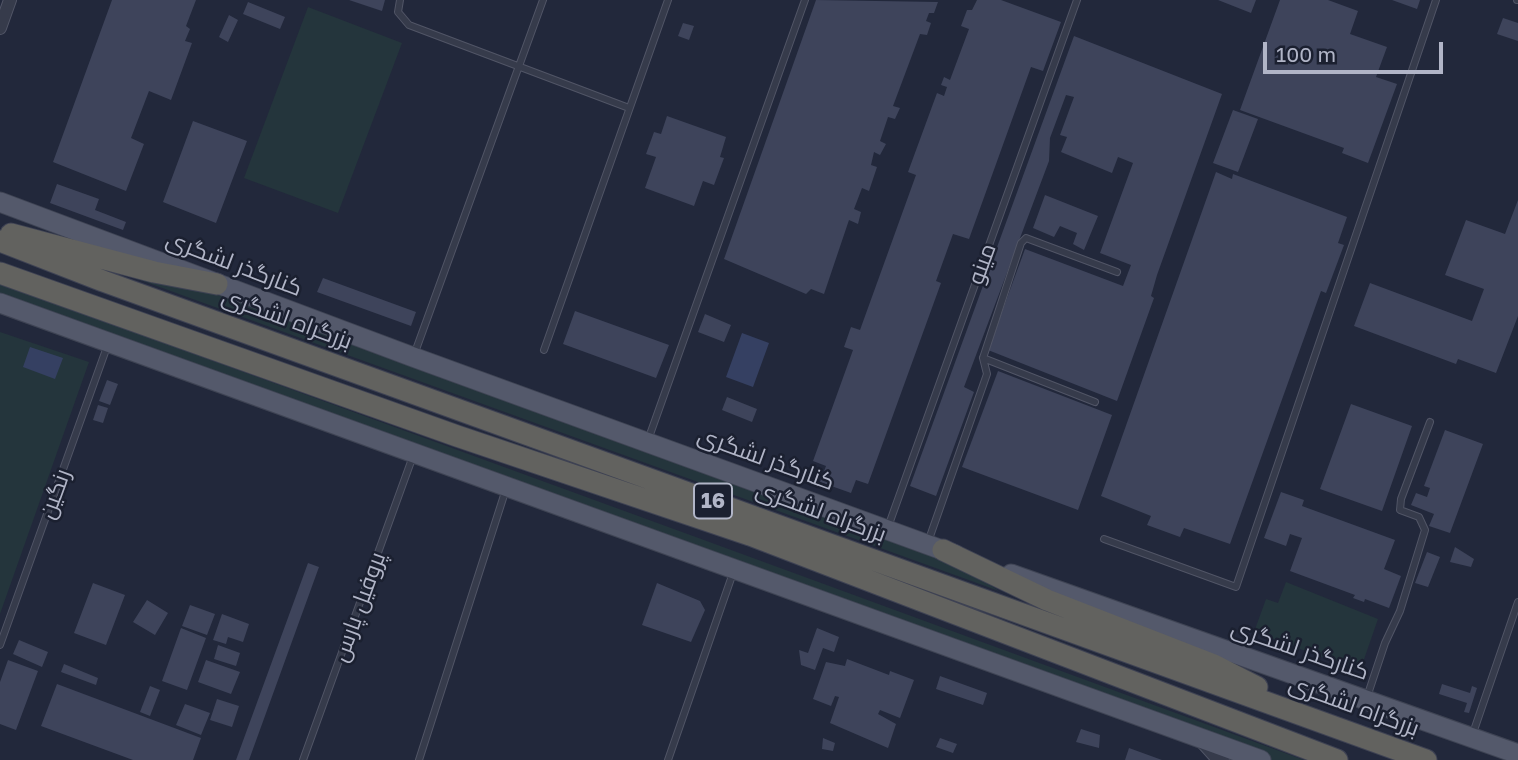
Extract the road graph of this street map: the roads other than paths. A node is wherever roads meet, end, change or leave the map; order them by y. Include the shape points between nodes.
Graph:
1 (10, 0) edge
2 (400, 0) edge
3 (543, 0) edge
4 (667, 0) edge
5 (805, 0) edge
6 (1077, 0) edge
7 (1436, 0) edge
8 (0, 28) edge
9 (519, 67) junction
10 (629, 108) junction
11 (0, 202) edge
12 (0, 231) edge
13 (0, 240) edge
14 (1117, 272) dead end
15 (0, 273) edge
16 (217, 284) junction
17 (0, 303) edge
18 (109, 342) junction
19 (544, 350) dead end
20 (413, 357) junction
21 (983, 358) junction
22 (1095, 402) dead end
23 (1430, 422) dead end
24 (647, 441) junction
25 (414, 454) junction
26 (507, 486) junction
27 (887, 529) junction
28 (1104, 539) dead end
29 (935, 547) junction
30 (735, 569) junction
31 (1518, 602) edge
32 (0, 645) edge
33 (1367, 699) junction
34 (1324, 723) junction
35 (1472, 738) junction
36 (1202, 739) junction
37 (1518, 754) edge
38 (303, 760) edge
39 (419, 760) edge
40 (668, 760) edge
41 (1221, 760) edge
42 (1261, 760) edge
43 (1337, 760) edge
44 (1426, 760) edge

1 - 8 street
2 - 9 lane via 398,12 409,25
3 - 9 lane
4 - 10 lane
5 - 24 lane
6 - 27 lane, مینو
7 - 28 lane via 1236,587
9 - 10 lane
9 - 20 lane
10 - 19 lane
11 - 16 main road, کنارگذر لشگری
12 - 16 highway
13 - 34 highway, بزرگراه لشگری / 16
14 - 21 lane via 1026,239
15 - 43 highway, بزرگراه لشگری / 16 via 750,535
16 - 20 main road, کنارگذر لشگری
17 - 18 main road
18 - 25 main road
18 - 32 lane, رنگین
20 - 24 main road, کنارگذر لشگری
21 - 22 lane
21 - 29 lane via 987,374
23 - 33 lane via 1400,510 1419,517 1425,530
24 - 27 main road, کنارگذر لشگری
25 - 26 main road
25 - 38 lane, پروفیل پارس
26 - 30 main road
26 - 39 lane
27 - 29 main road, کنارگذر لشگری
29 - 33 main road, کنارگذر لشگری
29 - 34 highway via 1047,600 1214,665
30 - 36 main road
30 - 40 lane
31 - 35 lane
33 - 35 main road, کنارگذر لشگری
34 - 44 highway, بزرگراه لشگری / 16
35 - 37 main road, کنارگذر لشگری
36 - 41 street
36 - 42 main road

